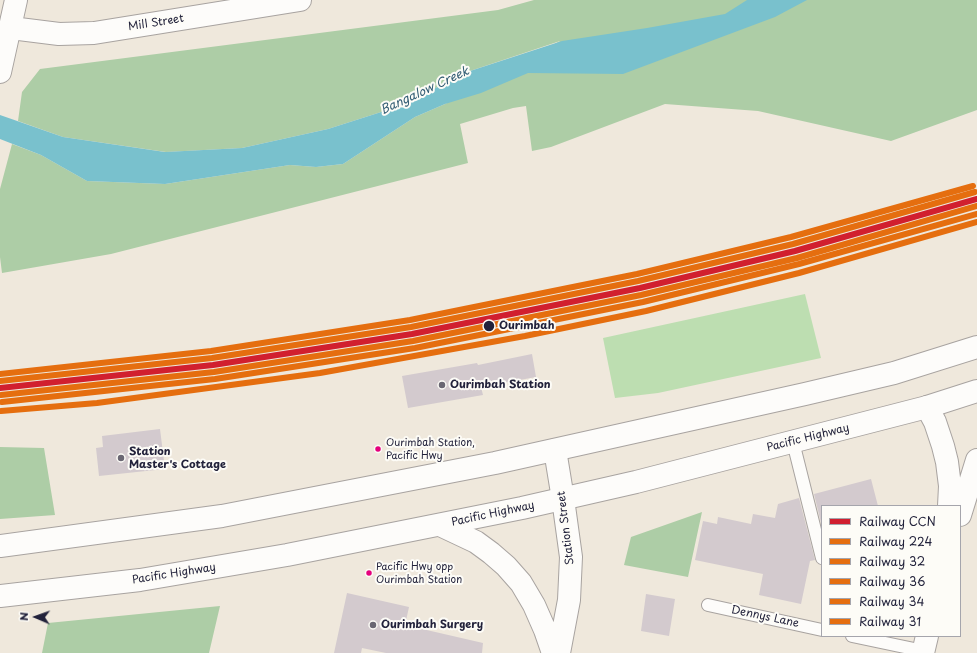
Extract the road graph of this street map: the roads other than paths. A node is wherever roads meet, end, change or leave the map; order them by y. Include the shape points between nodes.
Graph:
1 (16, 0) edge
2 (300, 0) edge
3 (11, 28) junction
4 (0, 72) edge
5 (977, 347) edge
6 (977, 392) edge
7 (927, 407) junction
8 (793, 442) junction
9 (555, 450) junction
10 (977, 460) edge
11 (563, 499) junction
12 (949, 505) edge
13 (961, 512) edge
14 (440, 525) junction
15 (0, 546) edge
16 (821, 554) edge
17 (0, 596) edge
18 (708, 605) dead end
19 (821, 630) edge
20 (859, 637) edge
21 (925, 647) edge
22 (553, 653) edge
23 (559, 653) edge

1 - 3 main road
2 - 3 main road, Mill Street via 94,33 58,34
3 - 4 main road
5 - 9 main road via 894,372 805,394
6 - 7 main road, Pacific Highway
7 - 8 main road, Pacific Highway
7 - 12 main road via 946,457 950,486
8 - 11 main road, Pacific Highway
8 - 16 lane
9 - 11 main road, Station Street
9 - 15 main road via 222,516
10 - 13 main road
11 - 14 main road, Pacific Highway
11 - 23 main road, Station Street via 571,573 569,600
14 - 17 main road, Pacific Highway via 140,580
14 - 22 main road via 476,542 506,566 534,604
18 - 19 lane, Dennys Lane
20 - 21 lane

